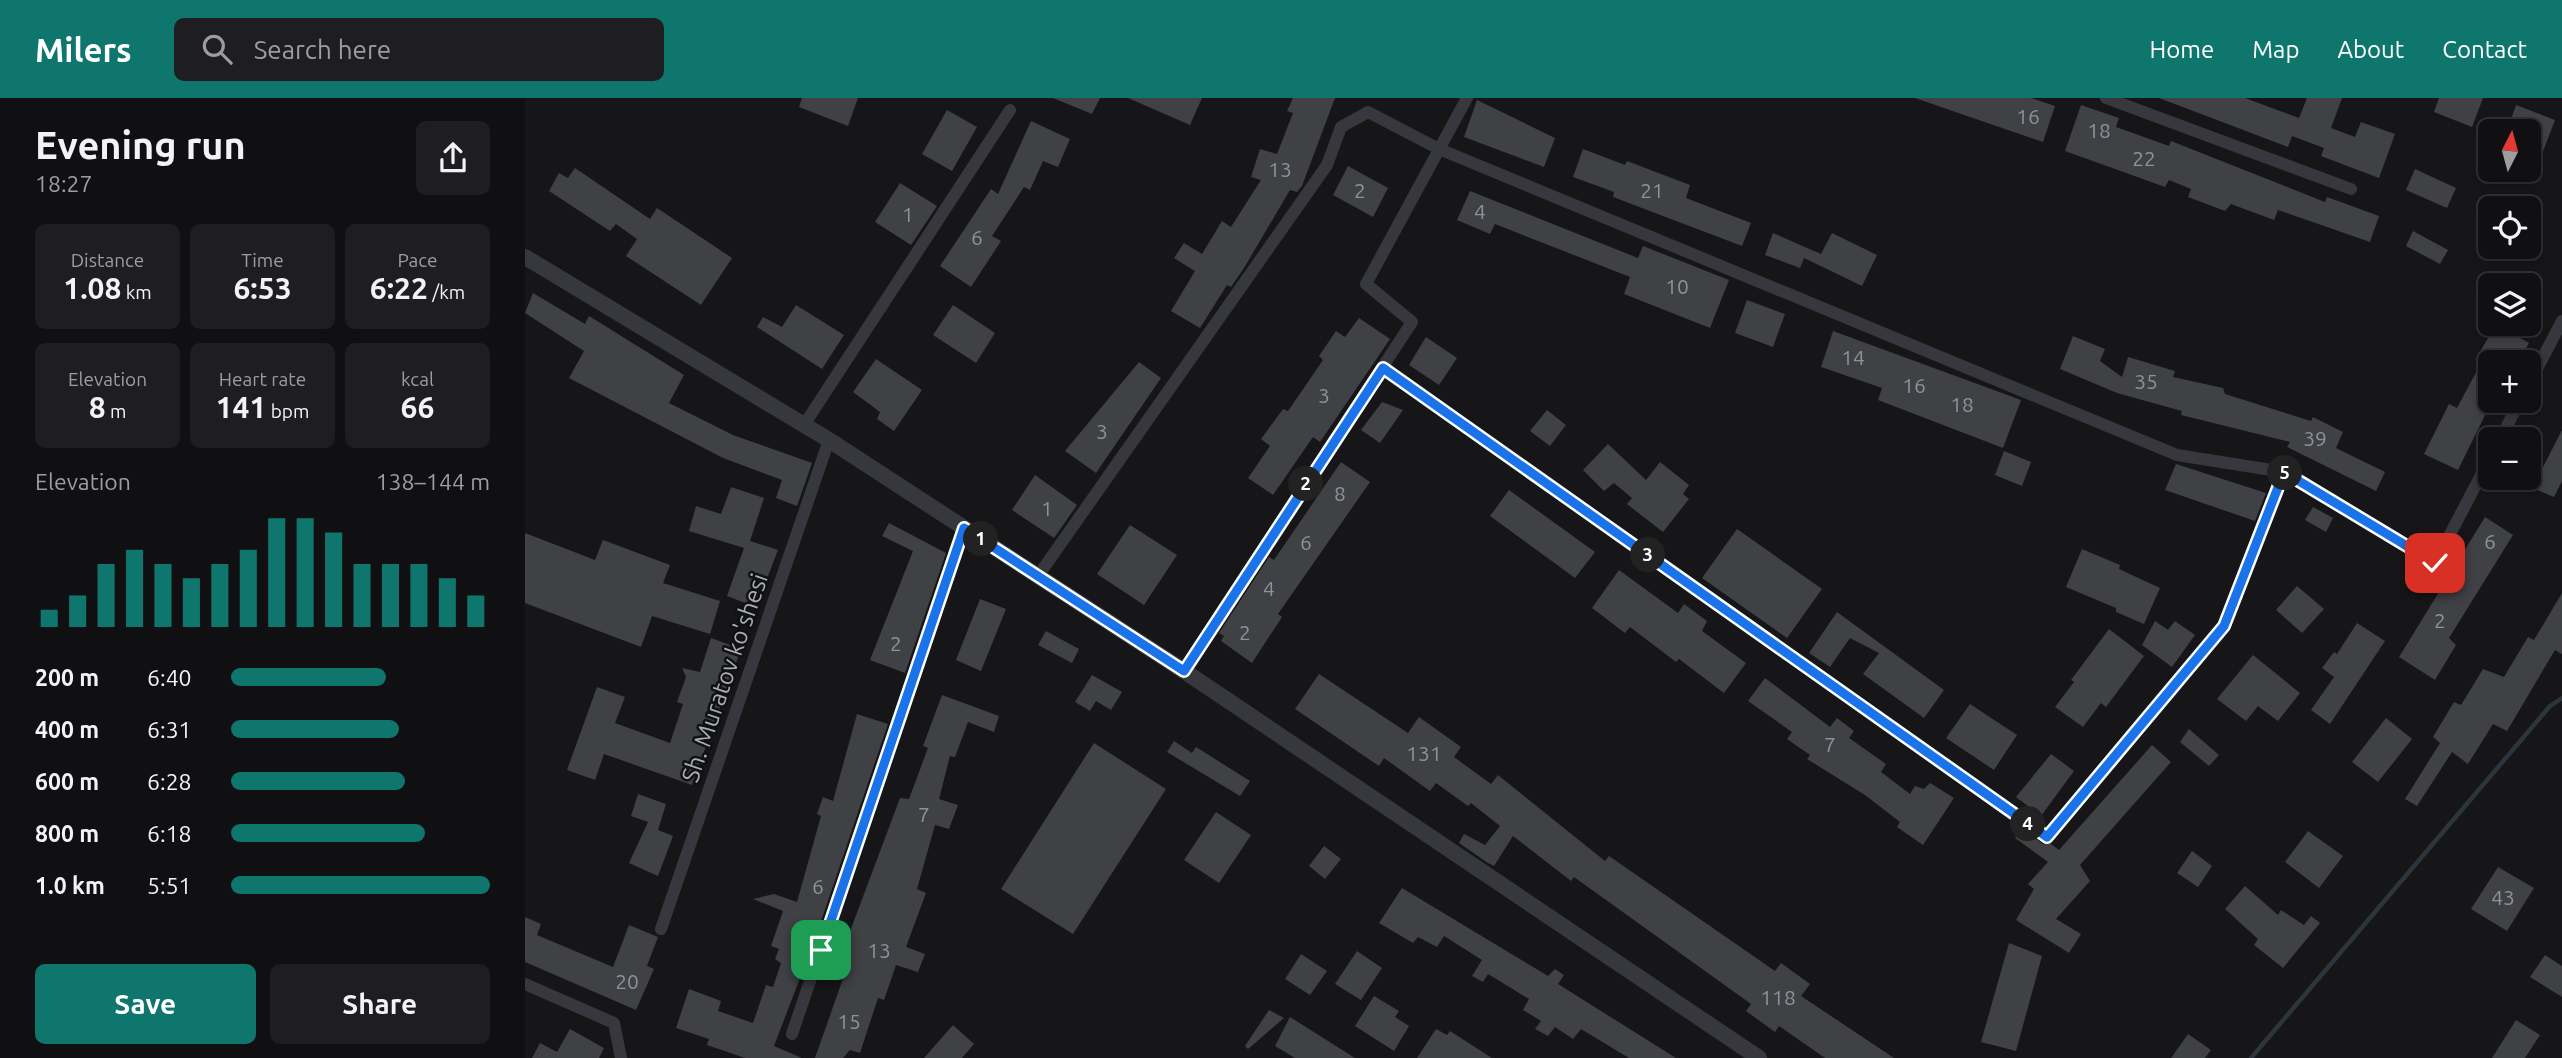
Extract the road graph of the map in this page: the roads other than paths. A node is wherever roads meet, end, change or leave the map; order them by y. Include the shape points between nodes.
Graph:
1 (1467, 98) edge
2 (2106, 98) edge
3 (1010, 110) dead end
4 (1439, 149) junction
5 (2351, 189) dead end
6 (525, 257) edge
7 (2562, 321) edge
8 (2541, 361) edge
9 (1383, 368) junction
10 (804, 425) junction
11 (829, 440) junction
12 (2284, 472) junction
13 (2478, 481) edge
14 (964, 528) junction
15 (1038, 576) junction
16 (1184, 671) junction
17 (661, 929) dead end
18 (525, 984) edge
19 (792, 1034) dead end
20 (621, 1058) edge
21 (1759, 1058) edge

1 - 4 street
2 - 5 street
3 - 10 street
4 - 9 street via 1366,284 1412,322
4 - 12 street via 2177,454
4 - 15 street via 1368,112 1341,127 1327,165
6 - 10 street
7 - 8 street
9 - 12 street via 2047,837 2224,626
9 - 16 street
10 - 11 street
11 - 14 street
11 - 17 street, Sh. Muratov ko'shesi
12 - 13 street via 2435,563
14 - 15 street
14 - 19 street
15 - 16 street
16 - 21 street
18 - 20 street via 614,1023

